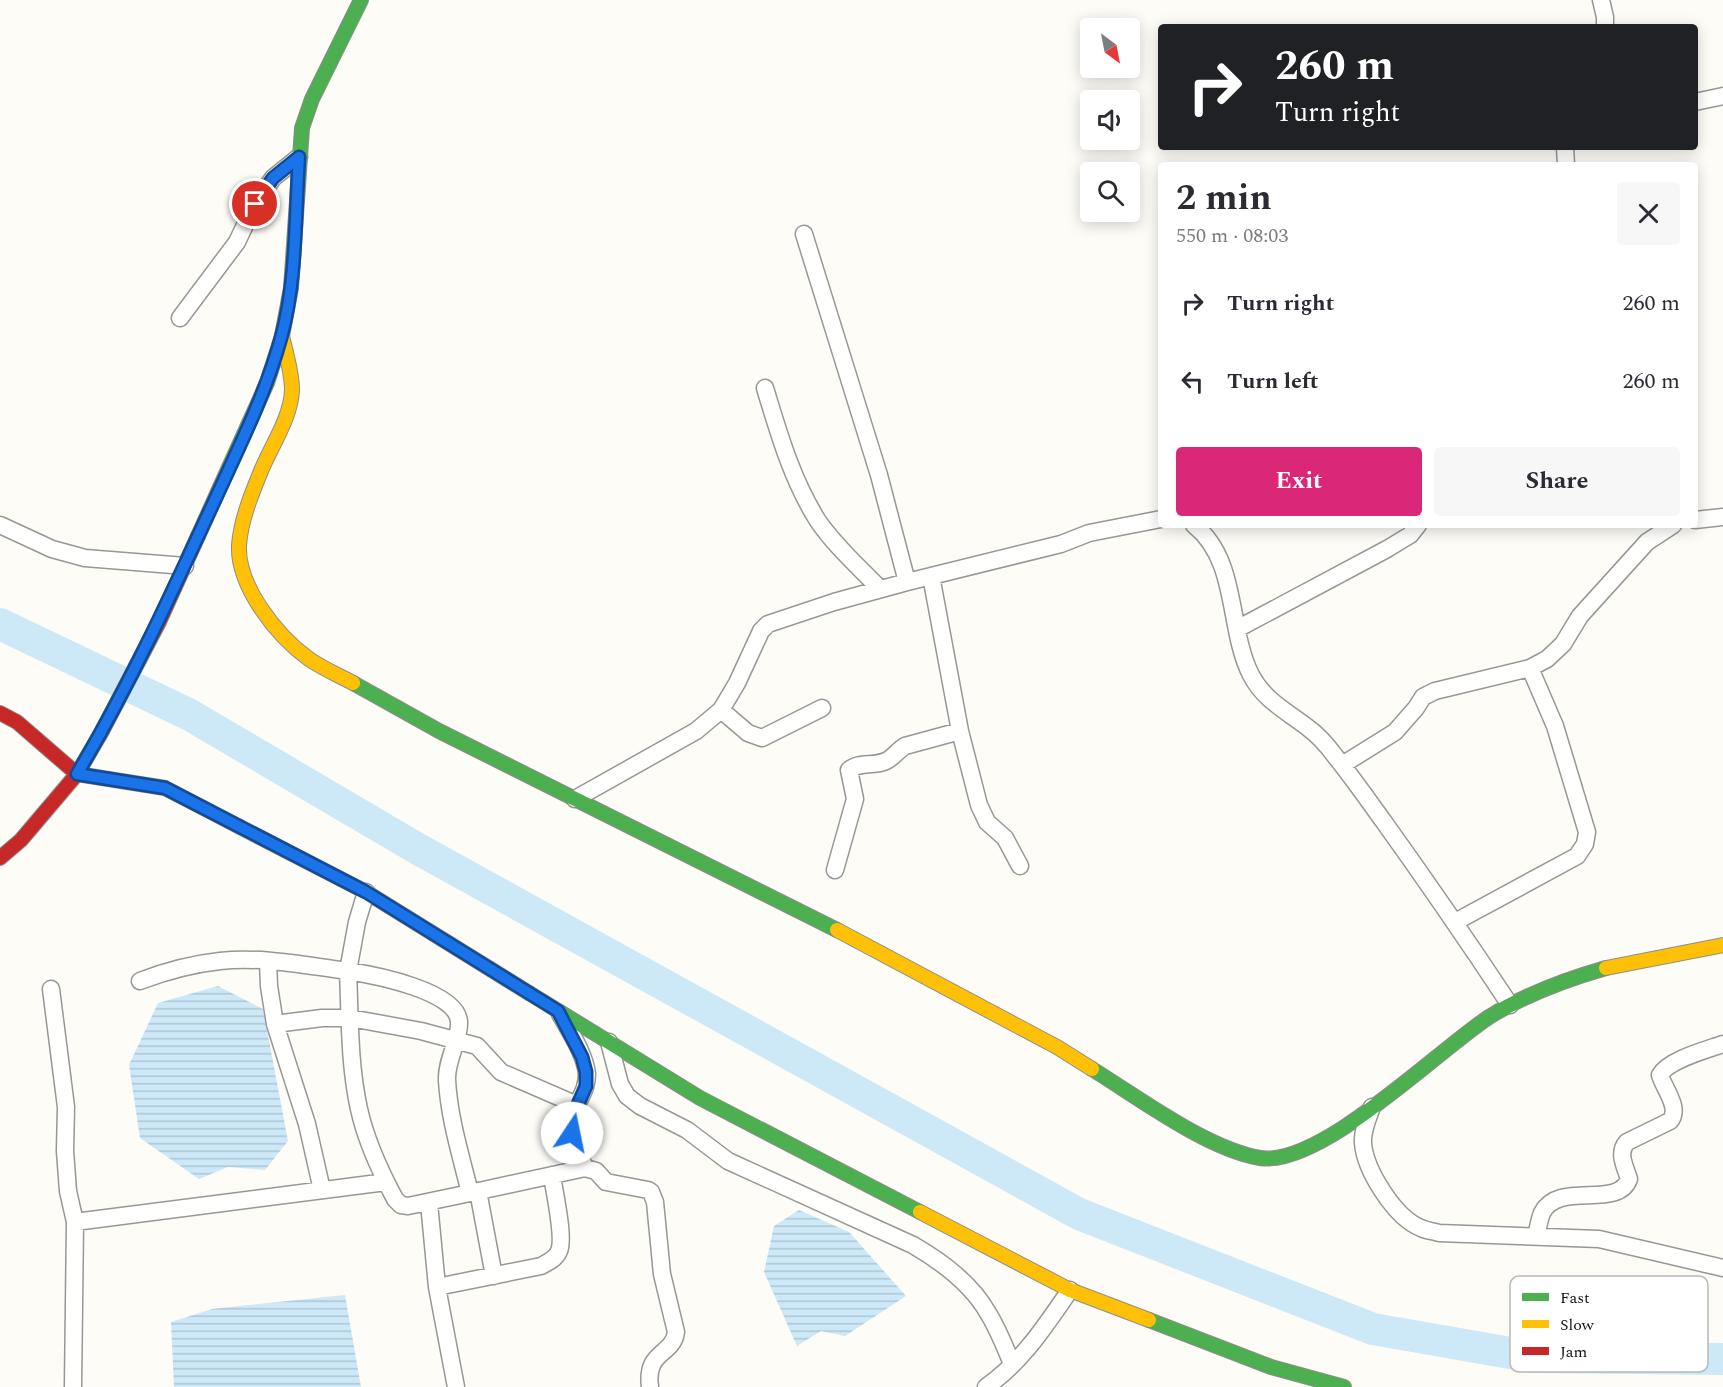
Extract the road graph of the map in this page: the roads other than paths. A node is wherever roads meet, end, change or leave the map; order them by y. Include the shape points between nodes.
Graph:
1 (361, 0) edge
2 (1601, 0) edge
3 (1605, 24) edge
4 (1723, 96) edge
5 (1698, 101) edge
6 (299, 157) junction
7 (804, 234) dead end
8 (180, 318) dead end
9 (282, 336) junction
10 (765, 388) dead end
11 (1723, 517) edge
12 (1158, 520) edge
13 (1698, 520) edge
14 (0, 525) edge
15 (1197, 528) edge
16 (1417, 528) edge
17 (1668, 528) edge
18 (184, 566) junction
19 (930, 576) junction
20 (907, 582) junction
21 (880, 589) junction
22 (1237, 629) junction
23 (1530, 668) junction
24 (822, 708) dead end
25 (721, 710) junction
26 (0, 713) edge
27 (960, 731) junction
28 (1342, 765) junction
29 (77, 774) junction
30 (575, 800) junction
31 (0, 858) edge
32 (1020, 866) dead end
33 (835, 870) dead end
34 (366, 892) junction
35 (1455, 922) junction
36 (1723, 945) edge
37 (268, 961) junction
38 (348, 971) junction
39 (140, 981) dead end
40 (51, 989) dead end
41 (1510, 1005) junction
42 (558, 1011) junction
43 (350, 1018) junction
44 (275, 1024) junction
45 (456, 1041) junction
46 (609, 1042) junction
47 (1723, 1044) edge
48 (577, 1105) junction
49 (1372, 1107) junction
50 (585, 1168) junction
51 (552, 1175) junction
52 (386, 1182) junction
53 (322, 1190) junction
54 (474, 1192) junction
55 (429, 1203) junction
56 (75, 1222) junction
57 (1536, 1236) junction
58 (1723, 1268) edge
59 (494, 1276) junction
60 (437, 1287) junction
61 (1070, 1290) junction
62 (1012, 1364) junction
63 (73, 1387) edge
64 (456, 1387) edge
65 (650, 1387) edge
66 (986, 1387) edge
67 (1344, 1387) edge

1 - 6 street via 312,99 302,128
2 - 3 street
4 - 5 street
6 - 8 street via 273,178 237,242
6 - 9 street via 291,288
7 - 20 street via 879,475
9 - 18 street via 267,383
9 - 30 street via 292,392 243,519 239,547 242,574 259,605 285,639 309,659
10 - 21 street via 782,447 808,502 834,542
11 - 13 street
12 - 19 street via 1089,533 1061,544
14 - 18 street via 52,549 85,558
15 - 22 street via 1219,557
16 - 22 street via 1387,549
17 - 23 street via 1647,542 1580,616 1563,644
18 - 29 street via 159,622
19 - 20 street
19 - 27 street
20 - 21 street
21 - 25 street via 768,624 761,630
22 - 28 street via 1259,689 1274,705 1308,727
23 - 28 street via 1423,697 1395,732
23 - 35 street via 1555,726 1585,824 1585,844 1577,856
24 - 25 street via 762,738 748,733
25 - 30 street via 696,731
26 - 29 street via 17,722
27 - 32 street via 984,816 1005,838
27 - 33 street via 905,746 888,761 855,765 849,771 855,799
28 - 35 street
29 - 31 street via 21,840
29 - 34 street via 165,788
30 - 49 street via 893,958 1058,1047 1228,1149 1262,1158 1303,1151
34 - 38 street
34 - 42 street
35 - 41 street
36 - 41 street via 1619,964 1533,992
37 - 38 street
37 - 39 street via 222,960 177,968
37 - 44 street
38 - 43 street
38 - 45 street via 399,982 451,1005 460,1024
40 - 56 street via 66,1107 68,1191
41 - 49 street
42 - 46 street
42 - 48 street via 586,1072 586,1086
43 - 44 street
43 - 45 street
43 - 52 street via 359,1110
44 - 53 street via 307,1124
45 - 48 street via 477,1046 501,1072
45 - 54 street via 447,1077 450,1105
46 - 61 street via 700,1098
46 - 62 street via 620,1084 640,1106 687,1130 728,1161 913,1245 941,1262 975,1294
47 - 57 street via 1663,1069 1660,1076 1675,1109 1674,1116 1622,1147 1629,1179 1623,1190 1582,1194 1552,1203 1542,1213
48 - 50 street via 572,1133
49 - 57 street via 1364,1132 1365,1154 1389,1201 1406,1218 1420,1228 1439,1233
50 - 51 street
50 - 65 street via 596,1171 606,1182 648,1190 654,1197 662,1274 676,1332 671,1344 652,1362
51 - 54 street
51 - 59 street via 560,1250 553,1260 541,1266
52 - 53 street
52 - 55 street via 401,1205
53 - 56 street
54 - 55 street
54 - 59 street
55 - 60 street
56 - 63 street
57 - 58 street via 1599,1239
59 - 60 street
60 - 64 street
61 - 62 street via 1031,1345
61 - 67 street via 1271,1367
62 - 66 street

